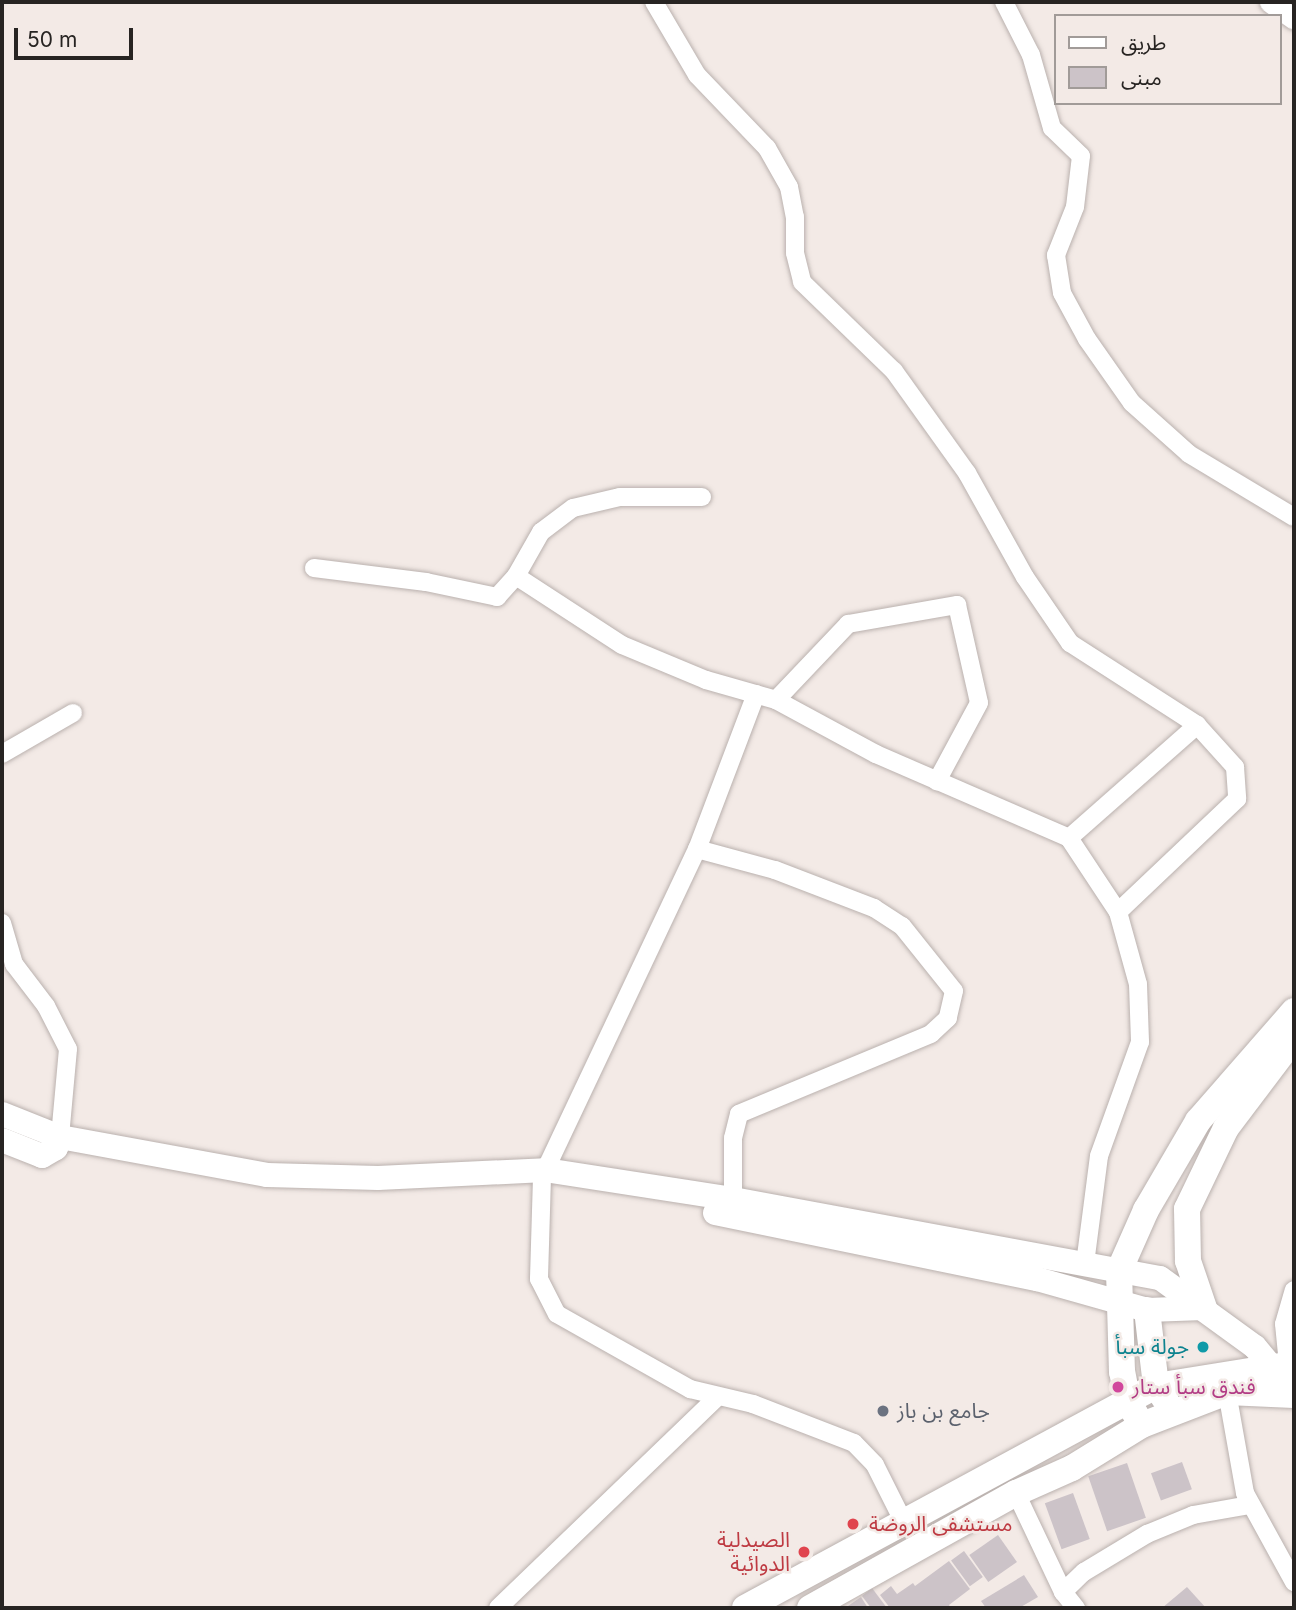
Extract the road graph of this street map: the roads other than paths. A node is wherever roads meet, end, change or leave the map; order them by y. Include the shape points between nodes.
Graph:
1 (654, 2) edge
2 (1004, 2) edge
3 (1270, 2) edge
4 (1294, 19) edge
5 (702, 497) dead end
6 (1294, 517) edge
7 (314, 568) dead end
8 (516, 576) junction
9 (756, 694) junction
10 (776, 700) junction
11 (73, 713) dead end
12 (1197, 725) junction
13 (2, 754) edge
14 (937, 780) junction
15 (1069, 838) junction
16 (697, 849) junction
17 (1118, 912) junction
18 (2, 923) edge
19 (1294, 1011) edge
20 (1294, 1038) edge
21 (2, 1114) edge
22 (60, 1137) junction
23 (2, 1140) edge
24 (544, 1173) junction
25 (733, 1199) junction
26 (1085, 1264) junction
27 (1119, 1271) junction
28 (1294, 1290) edge
29 (1118, 1300) junction
30 (1204, 1308) junction
31 (1147, 1310) junction
32 (1285, 1365) edge
33 (1156, 1386) junction
34 (1227, 1392) junction
35 (1294, 1394) edge
36 (718, 1397) junction
37 (1128, 1402) junction
38 (1173, 1411) junction
39 (1142, 1425) junction
40 (1016, 1493) junction
41 (1250, 1505) junction
42 (903, 1521) junction
43 (1294, 1582) edge
44 (1063, 1592) junction
45 (776, 1601) edge
46 (498, 1608) edge
47 (745, 1608) edge
48 (810, 1608) edge
49 (1076, 1608) edge

1 - 12 street via 697,75 766,148 789,187 795,217 794,253 803,282 894,371 967,473 1025,577 1070,643
2 - 6 street via 1031,55 1052,128 1081,156 1075,207 1056,255 1062,293 1087,340 1132,403 1189,454
3 - 4 street
5 - 8 street via 620,497 573,508 541,532
7 - 8 street via 426,582 497,597
8 - 9 street via 622,645 706,680
9 - 10 street
9 - 16 street
10 - 14 street via 876,754
10 - 14 street via 848,624 957,605 979,703
11 - 13 street
12 - 15 street
12 - 17 street via 1235,767 1237,799
14 - 15 street
15 - 17 street
16 - 24 street
16 - 25 street via 775,870 874,908 902,926 954,991 948,1018 931,1034 739,1114 733,1138
17 - 26 street via 1138,984 1140,1042 1100,1156
18 - 22 street via 14,964 46,1006 68,1049
19 - 27 main road via 1198,1121 1146,1210
20 - 30 main road via 1226,1128 1187,1209 1188,1261
21 - 22 main road
22 - 23 main road via 56,1148 42,1156
22 - 24 main road via 267,1175 378,1178
24 - 25 main road
24 - 29 main road
24 - 36 street via 539,1279 557,1314 690,1389
25 - 26 main road
26 - 27 main road
27 - 29 main road
27 - 30 main road via 1160,1278
28 - 32 street via 1284,1324
29 - 31 main road
29 - 37 main road
30 - 31 main road
30 - 32 main road
31 - 33 main road
32 - 33 main road
32 - 35 main road
33 - 37 main road
33 - 38 main road
34 - 35 main road
34 - 38 main road
34 - 41 street via 1232,1435
36 - 42 street via 753,1404 854,1443 876,1465
36 - 46 street
37 - 39 main road
37 - 42 main road
38 - 39 main road
39 - 40 main road via 1072,1468
40 - 44 street
40 - 48 main road
41 - 43 street
41 - 44 street via 1193,1515 1147,1534 1084,1572
42 - 45 main road
44 - 49 street
45 - 47 main road

